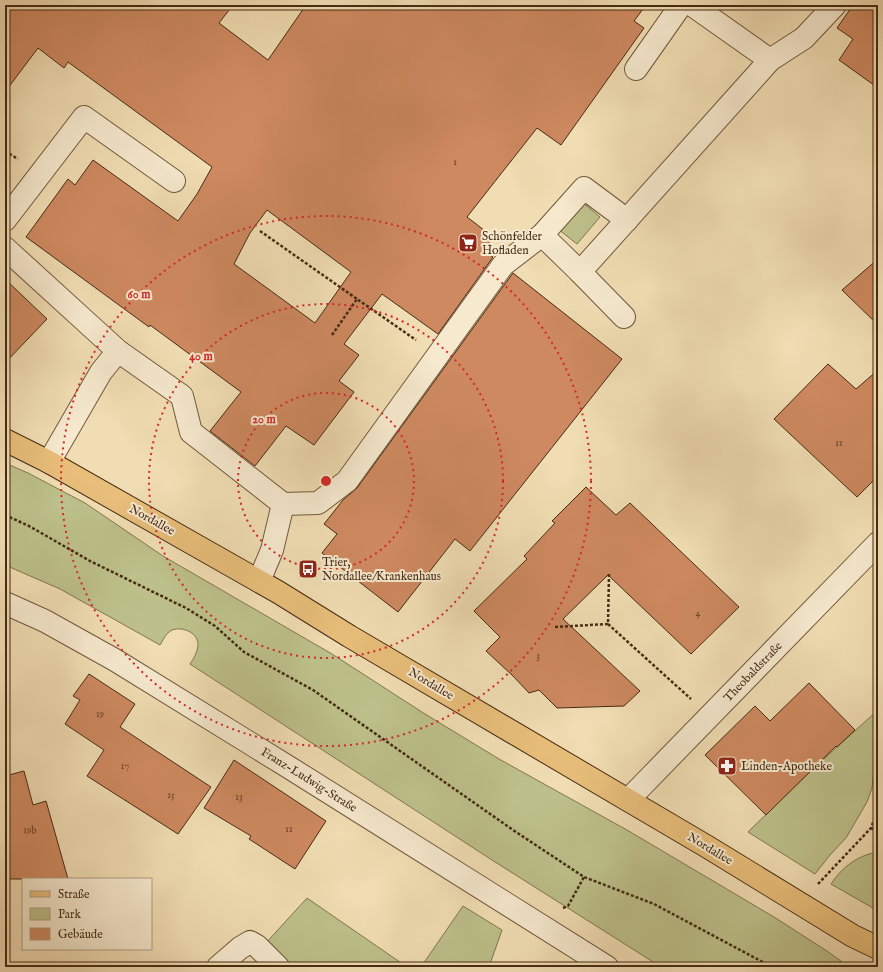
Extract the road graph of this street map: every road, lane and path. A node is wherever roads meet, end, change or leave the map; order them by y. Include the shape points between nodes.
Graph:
1 (681, 5) edge
2 (692, 5) edge
3 (835, 5) edge
4 (770, 60) junction
5 (636, 69) dead end
6 (174, 181) dead end
7 (5, 220) edge
8 (627, 220) junction
9 (260, 231) dead end
10 (542, 235) junction
11 (5, 248) edge
12 (580, 272) junction
13 (357, 299) junction
14 (624, 317) dead end
15 (332, 335) dead end
16 (118, 351) junction
17 (438, 355) junction
18 (5, 440) edge
19 (49, 462) junction
20 (283, 504) junction
21 (5, 515) edge
22 (878, 543) edge
23 (609, 574) dead end
24 (259, 581) junction
25 (5, 603) edge
26 (608, 624) junction
27 (555, 627) dead end
28 (709, 717) junction
29 (628, 800) junction
30 (878, 809) edge
31 (870, 828) junction
32 (878, 831) edge
33 (584, 877) junction
34 (802, 905) junction
35 (530, 919) junction
36 (853, 936) junction
37 (878, 948) edge
38 (878, 955) edge
39 (218, 967) edge
40 (278, 967) edge
41 (607, 967) edge
42 (772, 967) edge

1 - 5 street
2 - 4 street
3 - 4 street via 804,38
4 - 8 street
6 - 7 street via 84,117
8 - 10 street via 584,188
8 - 12 street
9 - 13 path
10 - 12 street
10 - 17 street via 503,265
11 - 16 street
12 - 14 street
13 - 15 path
13 - 17 path
16 - 19 street via 101,372
16 - 20 street via 182,396 191,432
17 - 20 street via 347,481 318,503
18 - 19 main road, Nordallee
19 - 24 main road, Nordallee
20 - 24 street via 272,550
21 - 33 path via 109,572 186,608 215,626 244,652 313,690
22 - 28 street, Theobaldstraße
23 - 26 path
24 - 29 main road, Nordallee
25 - 35 street, Franz-Ludwig-Straße via 45,621 115,660
26 - 27 path
26 - 28 path
28 - 29 street, Theobaldstraße
29 - 34 main road, Nordallee
30 - 31 path
31 - 32 path
31 - 34 path via 828,872
33 - 35 path via 568,906
33 - 42 path via 654,904
34 - 36 main road, Nordallee
35 - 41 street, Franz-Ludwig-Straße
36 - 37 main road, Nordallee
36 - 38 main road, Nordallee
39 - 40 street via 250,942

